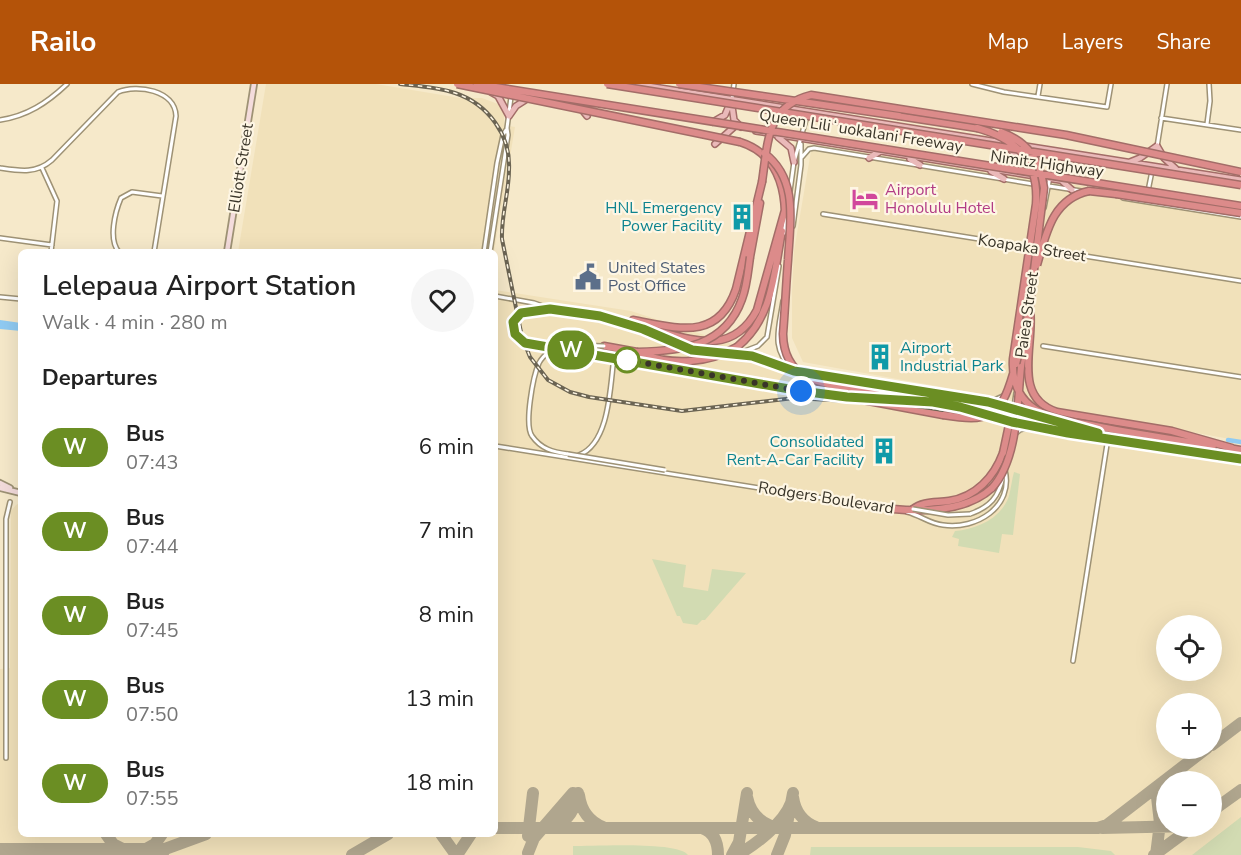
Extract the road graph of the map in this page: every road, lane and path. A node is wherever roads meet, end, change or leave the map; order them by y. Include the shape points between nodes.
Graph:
1 (67, 84) edge
2 (254, 84) edge
3 (457, 84) edge
4 (477, 84) edge
5 (512, 84) edge
6 (608, 84) edge
7 (635, 84) edge
8 (679, 84) edge
9 (972, 84) edge
10 (1040, 84) edge
11 (1110, 84) edge
12 (1167, 84) edge
13 (1209, 84) edge
14 (734, 86) edge
15 (487, 88) junction
16 (511, 92) junction
17 (535, 96) junction
18 (1038, 96) junction
19 (722, 97) junction
20 (732, 99) junction
21 (573, 102) junction
22 (808, 112) junction
23 (509, 116) junction
24 (587, 116) dead end
25 (1161, 118) junction
26 (0, 120) edge
27 (708, 123) junction
28 (1206, 124) junction
29 (734, 127) junction
30 (507, 128) junction
31 (742, 128) junction
32 (977, 128) junction
33 (1241, 130) edge
34 (728, 134) junction
35 (777, 136) junction
36 (801, 141) junction
37 (818, 142) junction
38 (1003, 143) junction
39 (715, 144) dead end
40 (1157, 146) junction
41 (731, 147) dead end
42 (822, 150) junction
43 (1055, 151) junction
44 (879, 152) junction
45 (764, 153) junction
46 (906, 156) junction
47 (802, 157) junction
48 (869, 158) junction
49 (794, 162) junction
50 (1128, 163) junction
51 (920, 165) junction
52 (1153, 167) junction
53 (0, 168) edge
54 (42, 168) junction
55 (987, 169) junction
56 (1179, 171) junction
57 (1006, 172) junction
58 (1241, 172) edge
59 (1004, 179) junction
60 (1050, 179) junction
61 (1060, 180) junction
62 (1241, 180) edge
63 (495, 182) junction
64 (500, 182) junction
65 (762, 182) junction
66 (1241, 185) edge
67 (1049, 186) junction
68 (1072, 190) junction
69 (1148, 193) junction
70 (1155, 194) junction
71 (162, 196) junction
72 (1145, 202) junction
73 (1166, 205) junction
74 (1241, 206) edge
75 (785, 210) junction
76 (1241, 213) edge
77 (823, 214) dead end
78 (1233, 215) joint
79 (0, 238) edge
80 (52, 245) junction
81 (1036, 248) junction
82 (51, 249) edge
83 (116, 249) edge
84 (154, 249) edge
85 (227, 249) edge
86 (484, 249) edge
87 (490, 249) edge
88 (1033, 278) junction
89 (1241, 281) edge
90 (0, 297) edge
91 (498, 297) edge
92 (18, 299) edge
93 (1029, 308) junction
94 (550, 309) junction
95 (600, 316) junction
96 (604, 346) joint
97 (1043, 346) dead end
98 (638, 352) junction
99 (732, 354) junction
100 (614, 357) junction
101 (1020, 367) junction
102 (794, 371) junction
103 (820, 375) junction
104 (1241, 376) edge
105 (801, 391) junction
106 (847, 397) junction
107 (933, 402) junction
108 (988, 402) junction
109 (960, 407) junction
110 (1014, 409) junction
111 (1012, 422) junction
112 (1032, 426) junction
113 (1108, 438) junction
114 (1009, 442) junction
115 (498, 447) edge
116 (1233, 448) junction
117 (1241, 450) edge
118 (573, 458) junction
119 (1241, 459) edge
120 (1005, 469) junction
121 (0, 483) edge
122 (0, 488) edge
123 (15, 491) junction
124 (18, 492) edge
125 (10, 502) dead end
126 (893, 509) junction
127 (913, 509) junction
128 (1073, 661) dead end
129 (6, 758) dead end

1 - 26 street via 39,107
2 - 85 street, Elliott Street
3 - 15 main road, Nimitz Highway
3 - 45 highway, bridge via 740,142
4 - 74 highway, Queen Liliʻuokalani Freeway, bridge
5 - 16 street
6 - 66 highway, Queen Liliʻuokalani Freeway, bridge
7 - 19 main road, Nimitz Highway
8 - 32 highway, bridge
9 - 18 street
10 - 18 street
11 - 18 street via 1107,107
12 - 25 street
13 - 28 street
14 - 19 main road via 730,94
14 - 20 street
15 - 16 main road, Nimitz Highway
15 - 23 main road via 498,96
16 - 17 main road, Nimitz Highway
16 - 23 street
17 - 21 main road, Nimitz Highway
17 - 23 main road via 522,101
19 - 20 main road, Nimitz Highway
20 - 22 main road, Nimitz Highway
20 - 27 main road via 725,115
20 - 31 main road via 733,117
21 - 24 main road
21 - 27 main road, Nimitz Highway
22 - 36 street
22 - 38 main road, Nimitz Highway
23 - 30 street
25 - 28 street
25 - 40 street
27 - 29 main road, Nimitz Highway
28 - 33 street
29 - 31 main road, Nimitz Highway
29 - 34 main road
30 - 63 street
30 - 64 street
31 - 35 main road, Nimitz Highway
32 - 88 highway, bridge via 1018,140 1040,167 1044,188
32 - 116 highway, bridge via 1015,145 1028,161 1036,182 1013,359 1020,392 1032,407 1053,419
34 - 39 main road
34 - 41 main road
35 - 36 main road, Nimitz Highway
35 - 49 main road via 791,148
36 - 37 main road, Nimitz Highway
36 - 47 street
36 - 49 street
37 - 42 main road
37 - 44 main road, Nimitz Highway
38 - 43 main road, Nimitz Highway
38 - 57 main road via 1017,155 1020,164 1015,171
40 - 50 main road
40 - 52 street
40 - 56 main road
42 - 47 street via 809,149
42 - 48 street
43 - 50 main road, Nimitz Highway
43 - 60 street, Paiea Street
44 - 46 main road, Nimitz Highway
44 - 48 main road
45 - 75 highway, bridge via 781,184
45 - 107 highway, bridge via 782,174 791,203 783,334 786,355 806,377 823,384
46 - 51 main road
46 - 55 main road, Nimitz Highway
47 - 102 street via 777,341 781,357
48 - 51 street
49 - 99 street via 768,334 758,346
50 - 52 main road, Nimitz Highway
51 - 59 street
52 - 56 main road, Nimitz Highway
52 - 69 street
53 - 54 street
54 - 71 street via 120,90 140,85 165,93 175,109
54 - 80 street via 57,201
55 - 57 main road, Nimitz Highway
55 - 59 main road
56 - 62 main road, Nimitz Highway
57 - 60 main road, Nimitz Highway
58 - 65 highway, bridge via 1066,135 811,96 788,104 773,122
59 - 67 street
60 - 61 main road, Nimitz Highway
60 - 67 street, Paiea Street
61 - 68 main road
61 - 69 main road, Nimitz Highway
63 - 64 street
63 - 86 street
64 - 87 street
65 - 95 highway via 736,289 722,316 706,325 684,328
65 - 98 highway, bridge via 745,289 732,318 719,332 690,347
67 - 68 street
67 - 81 street, Paiea Street
68 - 72 street
69 - 70 main road, Nimitz Highway
69 - 72 street
70 - 73 main road
70 - 76 main road, Nimitz Highway
71 - 83 street via 132,192 121,198 113,237
71 - 84 street
72 - 73 street
73 - 78 street
75 - 95 highway via 757,310 742,330 722,340 701,342
75 - 98 highway, bridge via 768,304 744,341 725,354 698,361
76 - 78 main road
76 - 88 highway, bridge via 1103,191 1082,193 1064,203 1050,221
77 - 81 street, Koapaka Street
79 - 80 street
80 - 82 street
81 - 89 street, Koapaka Street
81 - 101 street, Paiea Street
88 - 93 highway
90 - 92 street
91 - 94 street
93 - 101 highway, bridge
93 - 106 highway, bridge via 1007,394 991,414 971,418 944,415
93 - 116 highway via 1032,324 1028,377 1042,404 1058,412 1193,436
94 - 95 street
94 - 100 street via 518,315 513,322 515,334 525,343
95 - 99 street via 692,350
96 - 98 highway
96 - 127 street, bridge via 561,346 539,362 529,427 532,437 547,450
97 - 104 street
99 - 102 street via 759,358
100 - 105 street
100 - 118 street via 601,432 584,453
101 - 108 street via 1004,394
101 - 110 street, Paiea Street
101 - 126 highway, bridge via 1014,429 1006,466 998,481 970,502 949,507
101 - 127 highway, bridge via 1003,453 991,476 980,488 960,498
102 - 103 street
103 - 105 street via 814,386
103 - 108 street
105 - 106 street
106 - 107 street
107 - 109 street
108 - 110 street
109 - 110 street via 1004,413
109 - 111 street
110 - 111 street, Rodgers Boulevard
110 - 113 street
111 - 112 street
111 - 114 street, Rodgers Boulevard
112 - 113 street
112 - 114 street via 1020,430
113 - 119 street
113 - 128 street
114 - 120 street, Rodgers Boulevard
115 - 118 street, Rodgers Boulevard
116 - 117 highway
118 - 126 street, Rodgers Boulevard
120 - 126 street, Rodgers Boulevard via 1002,500 991,513 972,522 942,525
120 - 127 street, bridge via 996,497 970,514
121 - 123 street
122 - 123 street
123 - 124 street
125 - 129 street via 6,519

